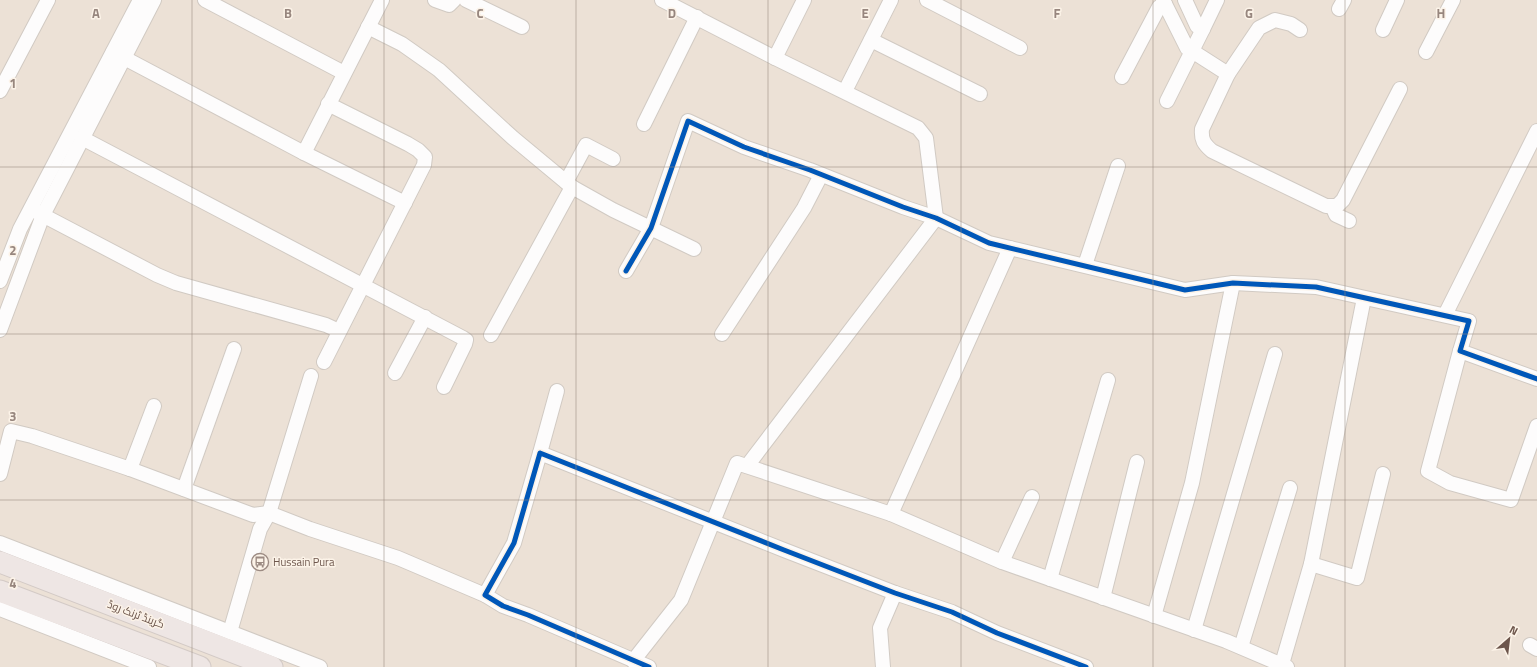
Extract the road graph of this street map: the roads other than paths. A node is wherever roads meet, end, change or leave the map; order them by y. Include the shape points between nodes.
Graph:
1 (48, 0) edge
2 (140, 0) edge
3 (154, 0) edge
4 (205, 0) edge
5 (382, 0) edge
6 (435, 0) edge
7 (454, 0) edge
8 (466, 0) edge
9 (804, 0) edge
10 (891, 0) edge
11 (927, 0) edge
12 (1185, 0) edge
13 (1217, 0) edge
14 (1397, 0) edge
15 (1453, 0) edge
16 (664, 1) edge
17 (1164, 2) edge
18 (697, 17) junction
19 (368, 27) junction
20 (522, 27) dead end
21 (1203, 29) junction
22 (1300, 30) dead end
23 (1383, 30) dead end
24 (871, 40) junction
25 (1020, 48) dead end
26 (1192, 51) junction
27 (1426, 52) dead end
28 (118, 55) junction
29 (775, 58) junction
30 (344, 73) junction
31 (1228, 74) junction
32 (1122, 77) dead end
33 (1400, 89) dead end
34 (0, 91) edge
35 (845, 91) junction
36 (980, 94) dead end
37 (1167, 101) dead end
38 (328, 104) junction
39 (644, 124) dead end
40 (1537, 131) edge
41 (82, 138) junction
42 (304, 153) junction
43 (613, 158) dead end
44 (1118, 166) dead end
45 (821, 174) junction
46 (569, 185) junction
47 (405, 203) junction
48 (1332, 206) junction
49 (37, 212) junction
50 (936, 218) junction
51 (1349, 221) dead end
52 (651, 228) junction
53 (1010, 248) junction
54 (694, 249) dead end
55 (1085, 265) junction
56 (626, 271) dead end
57 (0, 282) edge
58 (1233, 283) junction
59 (363, 284) junction
60 (1364, 298) junction
61 (1445, 315) junction
62 (424, 317) junction
63 (0, 330) edge
64 (339, 331) junction
65 (722, 334) dead end
66 (491, 335) dead end
67 (234, 349) dead end
68 (1460, 351) junction
69 (1275, 354) dead end
70 (324, 362) dead end
71 (395, 373) dead end
72 (310, 376) dead end
73 (1537, 379) edge
74 (1108, 380) dead end
75 (444, 387) dead end
76 (557, 391) dead end
77 (154, 406) dead end
78 (1537, 426) edge
79 (540, 453) junction
80 (1137, 462) dead end
81 (747, 466) junction
82 (130, 470) junction
83 (0, 474) edge
84 (1383, 474) dead end
85 (1290, 488) dead end
86 (184, 489) junction
87 (1032, 497) dead end
88 (269, 513) junction
89 (891, 514) junction
90 (713, 522) junction
91 (0, 543) edge
92 (0, 562) edge
93 (1002, 562) junction
94 (1311, 564) junction
95 (1050, 579) junction
96 (0, 591) edge
97 (895, 593) junction
98 (485, 595) junction
99 (1103, 598) junction
100 (0, 609) edge
101 (1154, 616) junction
102 (1194, 630) junction
103 (230, 632) junction
104 (1241, 647) junction
105 (634, 661) junction
106 (133, 664) edge
107 (1285, 666) edge
108 (149, 667) edge
109 (200, 667) edge
110 (272, 667) edge
111 (320, 667) edge
112 (649, 667) edge
113 (883, 667) edge
114 (1086, 667) edge

1 - 34 street
2 - 28 street
3 - 28 street
4 - 30 street
5 - 19 street
6 - 7 street via 449,5
8 - 20 street
9 - 29 street
10 - 24 street
11 - 25 street
12 - 21 street via 1197,26
13 - 21 street
14 - 23 street
15 - 27 street
16 - 18 street
17 - 26 street via 1186,48
17 - 32 street via 1158,7
18 - 29 street
18 - 39 street
19 - 30 street
19 - 46 street via 402,44 439,70
21 - 26 street
22 - 31 street via 1291,24 1275,20 1259,28
24 - 35 street
24 - 36 street
26 - 31 street
26 - 37 street
28 - 41 street
28 - 42 street
28 - 49 street
29 - 35 street
30 - 38 street
31 - 48 street via 1202,129 1201,138 1204,145 1316,203
33 - 48 street via 1343,200 1337,206
35 - 50 street via 922,132 926,138
38 - 42 street
38 - 47 street via 408,144 425,157 424,165
40 - 61 street
41 - 49 street
41 - 59 street
42 - 47 street
43 - 46 street via 586,145
44 - 55 street
45 - 50 street
45 - 52 street via 744,147 688,121
45 - 65 street via 804,208
46 - 52 street
46 - 66 street
47 - 59 street
48 - 51 street via 1336,215
49 - 57 street via 20,229
49 - 63 street
49 - 64 street via 164,278 326,324
50 - 53 street via 989,243
50 - 81 street
52 - 54 street
52 - 56 street
53 - 55 street
53 - 89 street
55 - 58 street via 1185,290
58 - 60 street via 1316,287
58 - 101 street via 1192,483
59 - 62 street
59 - 64 street
60 - 61 street
60 - 94 street
61 - 68 street via 1470,320
62 - 71 street
62 - 75 street via 466,340
64 - 70 street
67 - 86 street
68 - 73 street
68 - 78 street via 1428,471 1450,482 1511,500
69 - 102 street
72 - 88 street
74 - 95 street
76 - 79 street
77 - 82 street
79 - 90 street
79 - 98 street via 514,543
80 - 99 street
81 - 89 street
81 - 90 street via 737,463
82 - 83 street via 32,436 10,431
82 - 86 street
84 - 94 street via 1357,578
85 - 104 street
86 - 88 street via 253,515
87 - 93 street
88 - 98 street via 398,558
88 - 103 street via 260,529
89 - 93 street
90 - 97 street
90 - 105 street via 681,600
91 - 103 street
92 - 110 highway, گرینڈ ٹرنک روڈ
93 - 95 street
94 - 107 street
95 - 99 street
96 - 109 highway
97 - 113 street via 880,628
97 - 114 street via 952,612 996,633
98 - 105 street via 503,606
99 - 101 street
100 - 106 street
101 - 102 street
102 - 104 street
103 - 111 street
104 - 107 street
105 - 112 street
106 - 108 street

